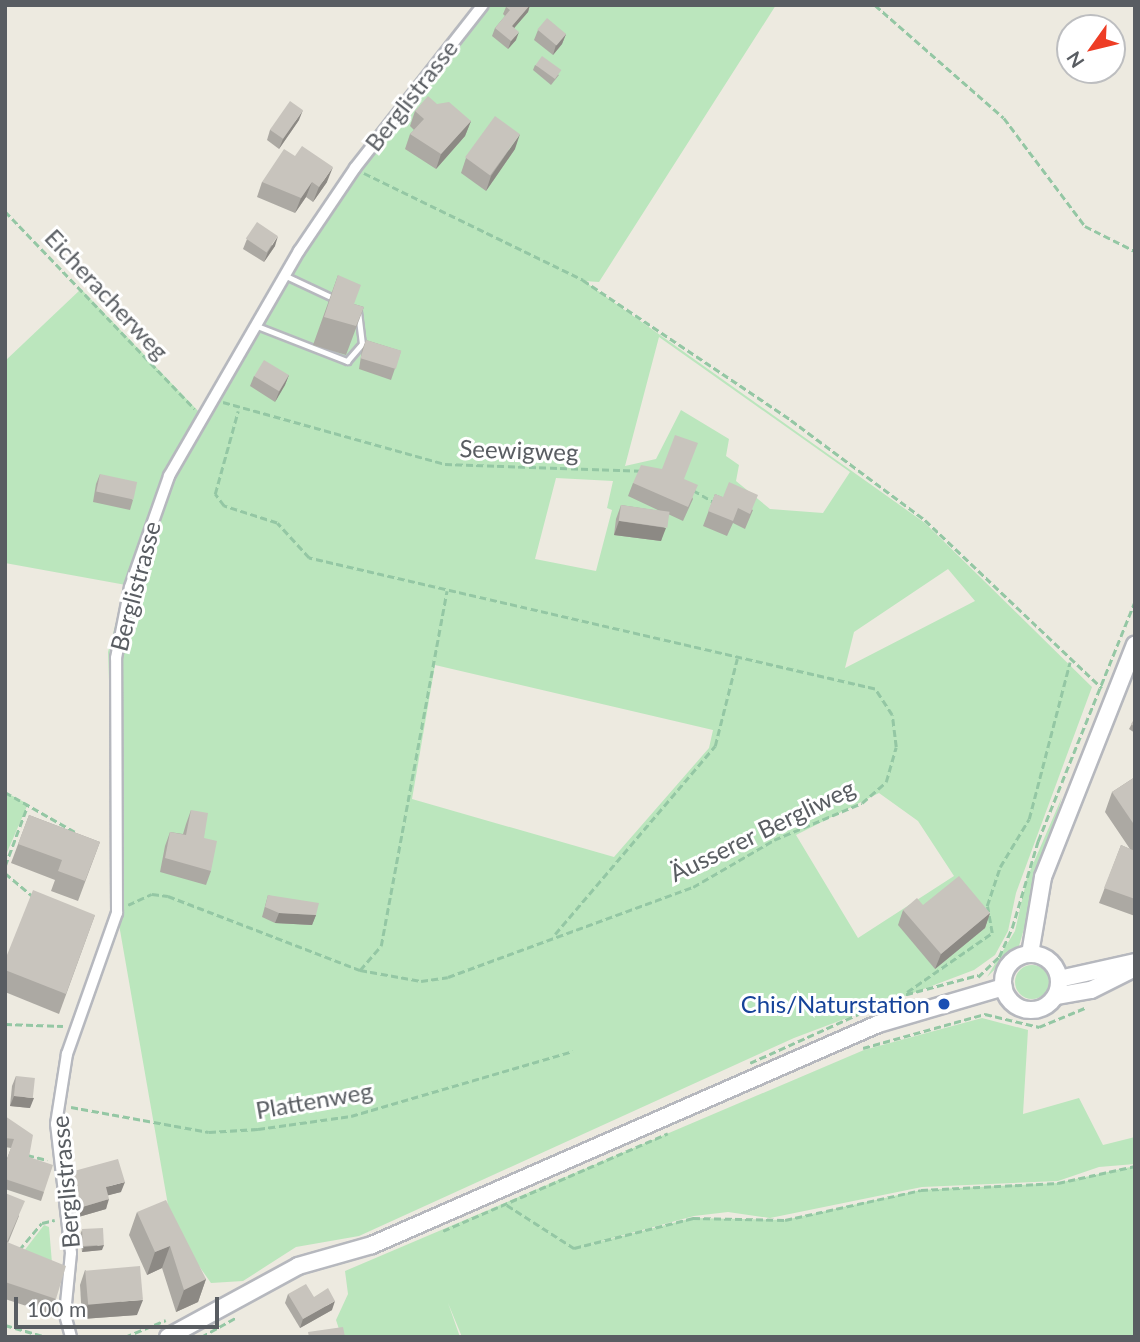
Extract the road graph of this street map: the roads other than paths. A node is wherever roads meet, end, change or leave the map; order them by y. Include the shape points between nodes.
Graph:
1 (483, 5) edge
2 (285, 276) junction
3 (257, 326) junction
4 (1135, 645) edge
5 (1030, 954) junction
6 (1135, 962) edge
7 (1135, 968) edge
8 (1059, 979) junction
9 (1004, 987) junction
10 (1056, 996) junction
11 (71, 1337) edge
12 (168, 1337) edge

1 - 2 street, Berglistrasse via 355,168
2 - 3 street, Berglistrasse
2 - 3 lane via 361,313 356,355 347,361 324,356
3 - 11 street, Berglistrasse via 158,503 116,658 117,913 77,1026 58,1111 72,1269 65,1318
4 - 5 main road via 1044,877
5 - 8 main road via 1046,958
5 - 9 main road via 1010,965
6 - 8 main road
7 - 10 main road via 1091,990
8 - 10 main road
9 - 10 main road via 1023,1009 1038,1010
9 - 12 main road via 878,1024 400,1234 298,1266

